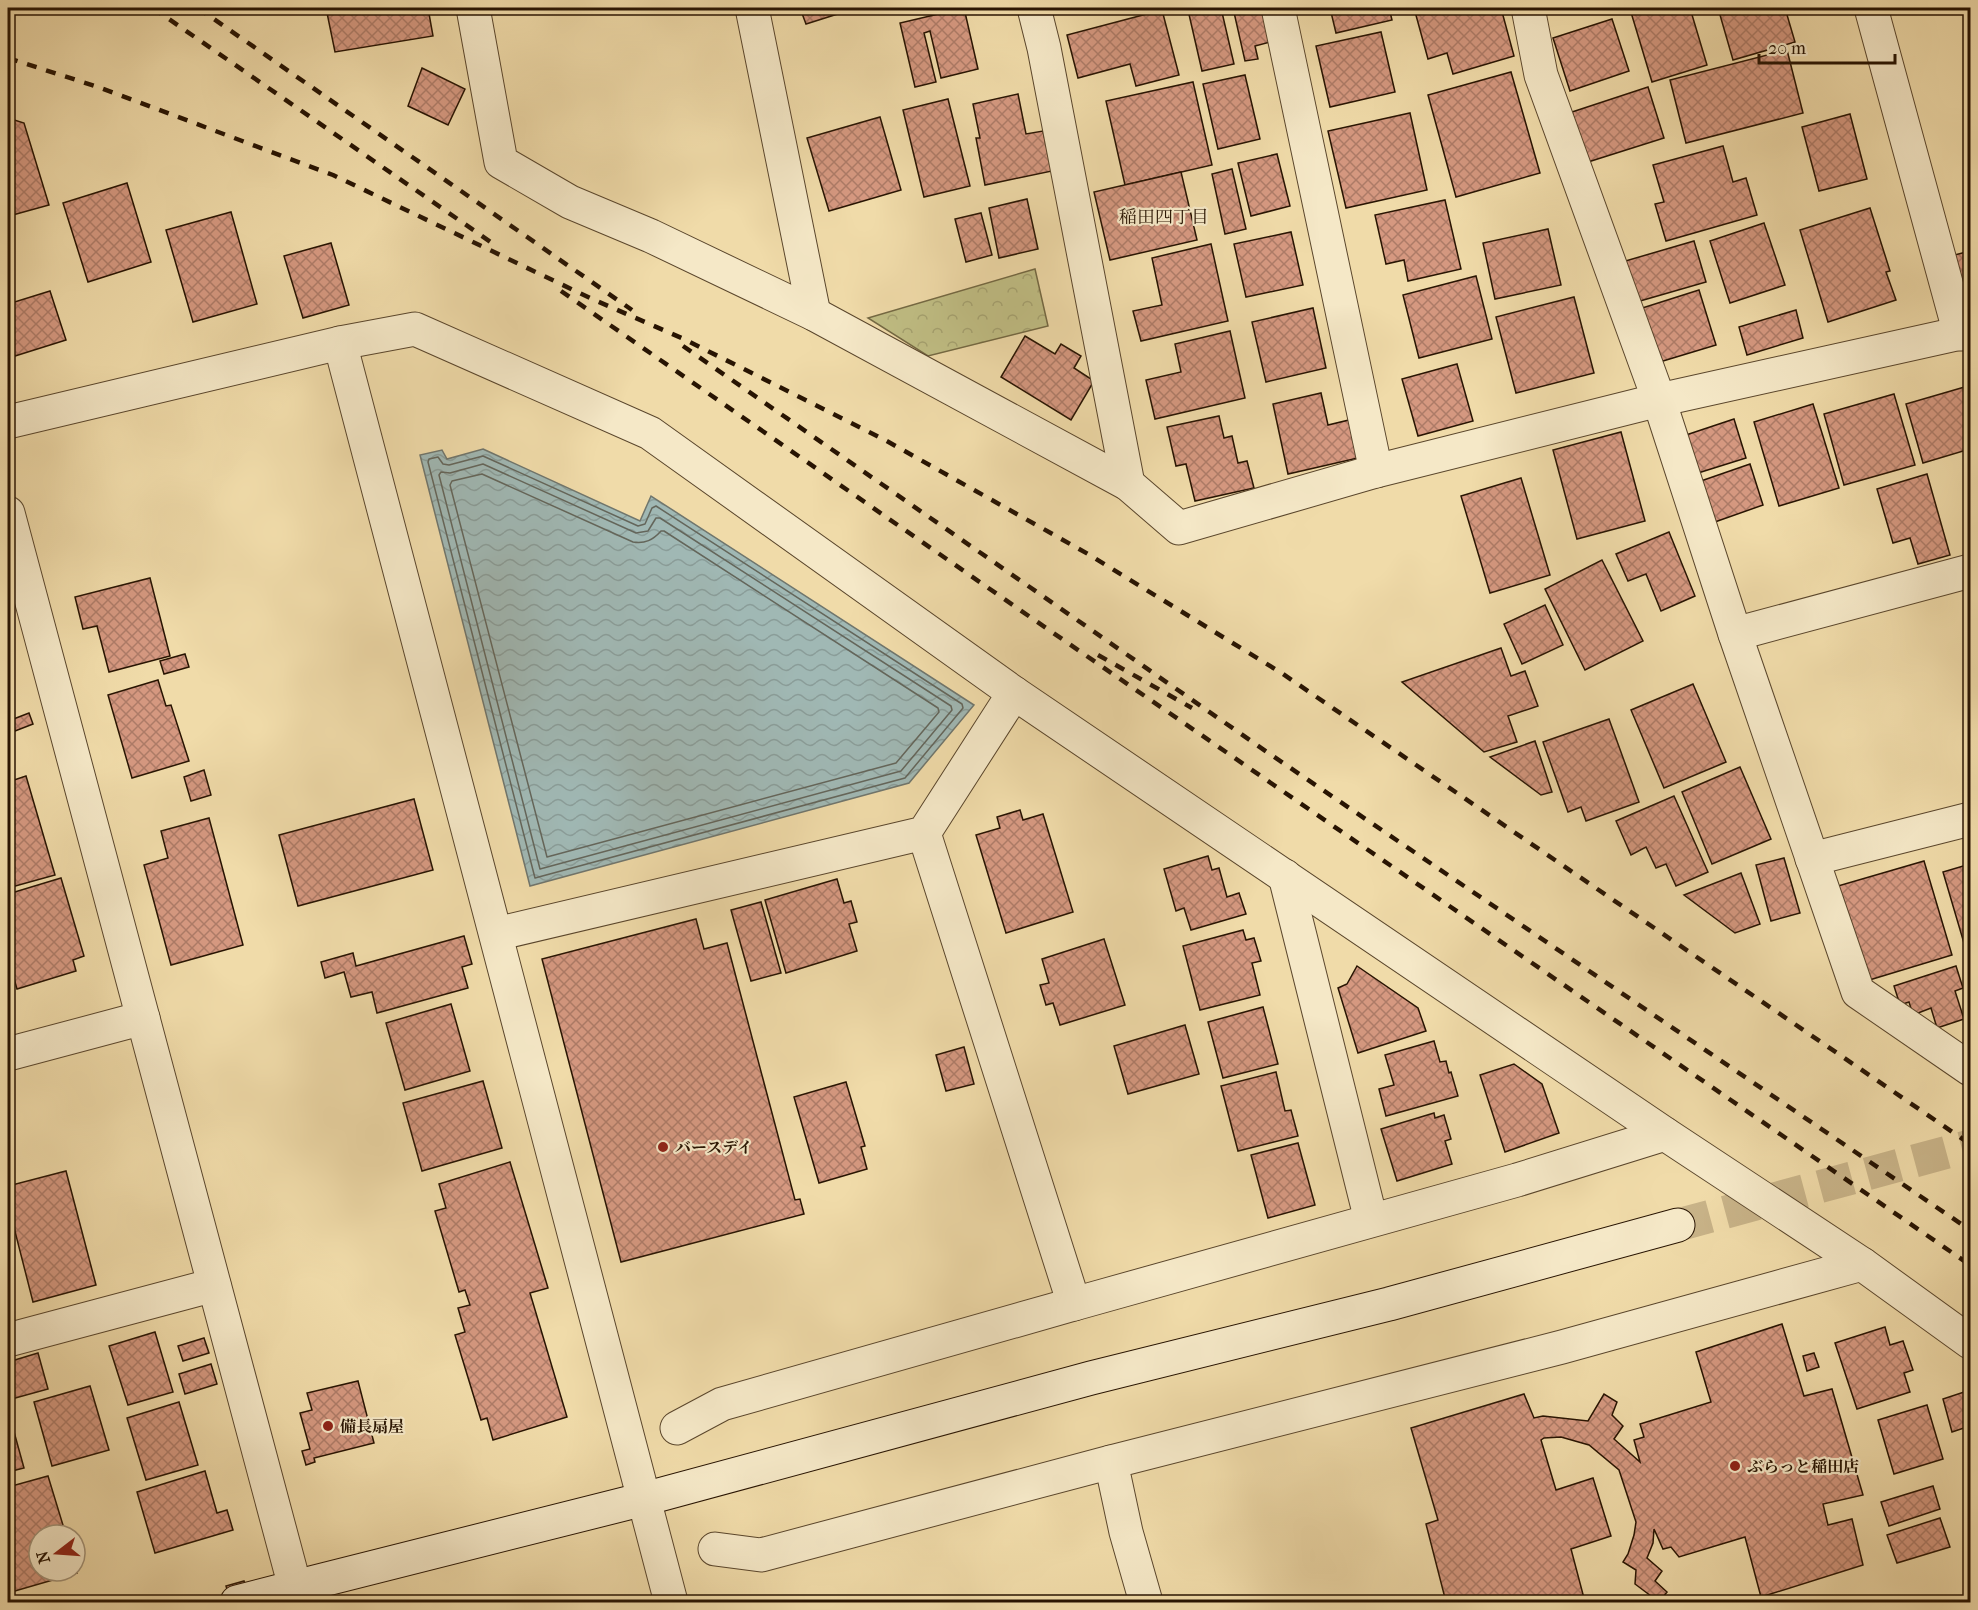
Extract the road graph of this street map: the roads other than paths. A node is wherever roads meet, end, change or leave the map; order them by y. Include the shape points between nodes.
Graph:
1 (473, 8) edge
2 (752, 8) edge
3 (1034, 8) edge
4 (1278, 8) edge
5 (1528, 8) edge
6 (1871, 8) edge
7 (814, 314) junction
8 (1965, 333) edge
9 (340, 343) junction
10 (1659, 400) junction
11 (8, 422) edge
12 (1376, 471) junction
13 (1128, 484) junction
14 (8, 513) edge
15 (1971, 571) edge
16 (1735, 634) junction
17 (1014, 693) junction
18 (1971, 819) edge
19 (924, 833) junction
20 (1812, 859) junction
21 (1285, 876) junction
22 (496, 934) junction
23 (143, 1017) junction
24 (8, 1054) edge
25 (1971, 1069) edge
26 (1665, 1134) junction
27 (1371, 1220) junction
28 (1678, 1225) tunnel mouth
29 (1862, 1264) junction
30 (214, 1285) junction
31 (1074, 1304) junction
32 (8, 1340) edge
33 (1971, 1342) edge
34 (677, 1428) dead end
35 (1111, 1462) junction
36 (644, 1499) junction
37 (715, 1549) dead end
38 (297, 1594) edge
39 (237, 1602) edge
40 (671, 1602) edge
41 (1146, 1602) edge

1 - 7 street via 501,162 570,202
2 - 7 street
3 - 13 street
4 - 12 street
5 - 10 street via 1541,75
6 - 8 street
7 - 13 street
8 - 10 street
9 - 11 street
9 - 17 street via 415,329 650,433
9 - 22 street
10 - 12 street
10 - 16 street
12 - 13 street via 1179,528
14 - 23 street
15 - 16 street
16 - 20 street
17 - 19 street
17 - 21 street
18 - 20 street
19 - 22 street
19 - 31 street
20 - 25 street via 1858,992
21 - 26 street
21 - 27 street
22 - 36 street
23 - 24 street
23 - 30 street
26 - 27 street
26 - 29 street
27 - 31 street
28 - 36 street
29 - 33 street
29 - 35 street via 1562,1347
30 - 32 street
30 - 38 street
31 - 34 street via 722,1404
35 - 37 street via 761,1555
35 - 41 street
36 - 38 street
36 - 40 street
38 - 39 street

